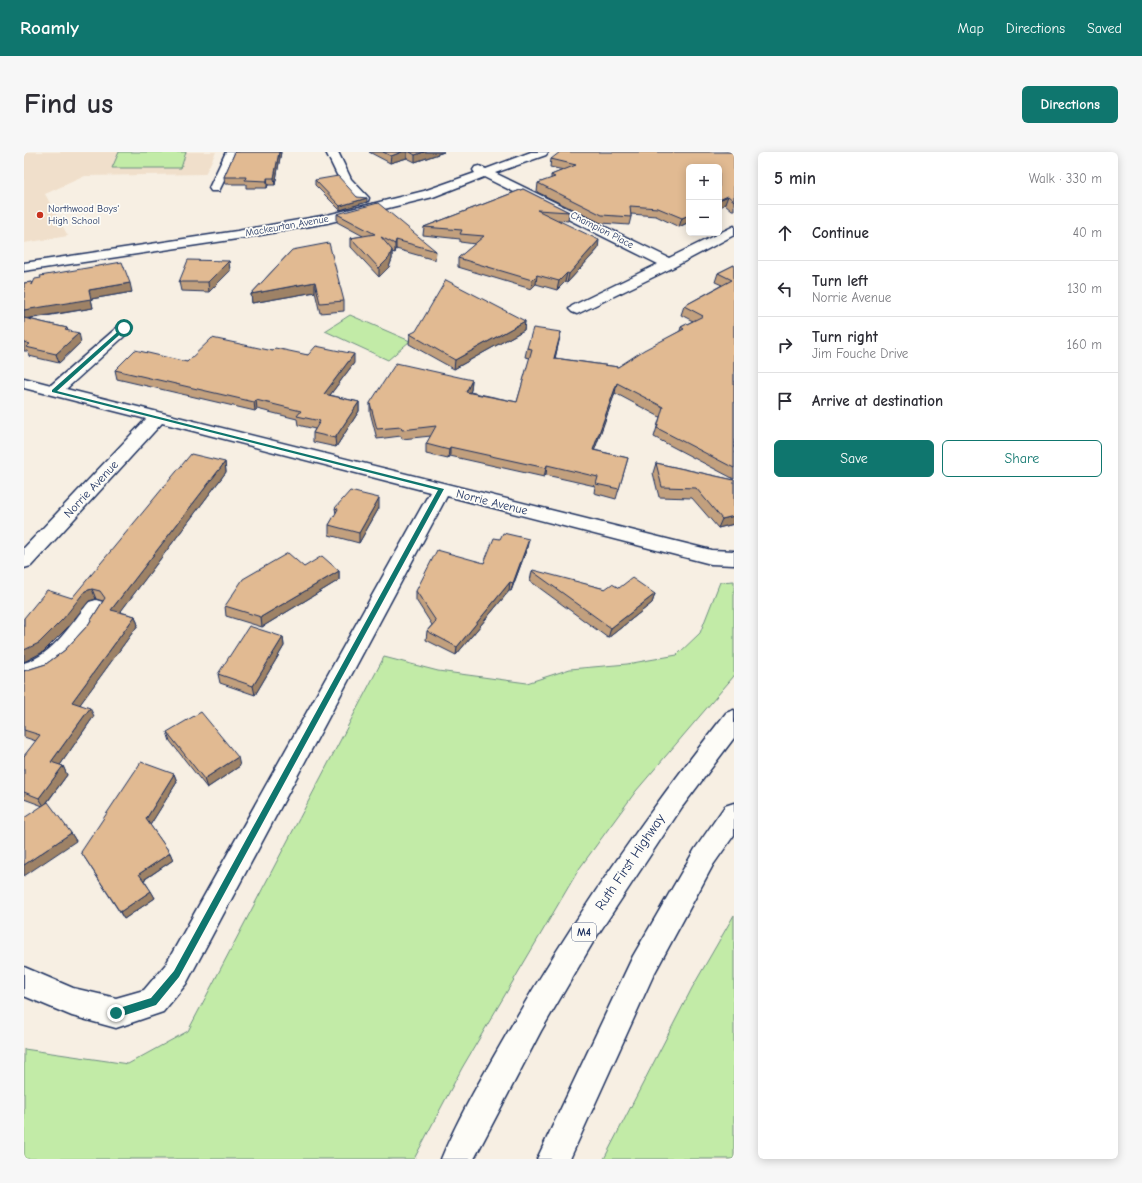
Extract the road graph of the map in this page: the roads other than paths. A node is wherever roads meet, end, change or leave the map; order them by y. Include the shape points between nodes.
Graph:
1 (232, 152) edge
2 (332, 152) edge
3 (542, 152) edge
4 (497, 155) dead end
5 (469, 165) junction
6 (487, 173) junction
7 (215, 188) dead end
8 (363, 198) junction
9 (275, 215) dead end
10 (734, 230) edge
11 (670, 264) junction
12 (24, 267) edge
13 (577, 309) dead end
14 (124, 328) dead end
15 (24, 383) edge
16 (54, 391) junction
17 (158, 417) junction
18 (441, 489) junction
19 (734, 558) edge
20 (24, 561) edge
21 (96, 608) dead end
22 (24, 672) edge
23 (734, 720) edge
24 (734, 814) edge
25 (24, 981) edge
26 (457, 1159) edge
27 (553, 1159) edge

1 - 7 main road
2 - 8 main road via 346,181
3 - 6 main road, Mackeurtan Avenue
4 - 5 main road, Mackeurtan Avenue
5 - 6 main road, Champion Place
5 - 8 main road, Mackeurtan Avenue via 402,189
6 - 11 main road, Champion Place
6 - 12 main road, Mackeurtan Avenue via 428,194 327,219
8 - 9 main road, Mackeurtan Avenue
10 - 11 main road
11 - 13 main road
14 - 16 main road
15 - 16 main road, Norrie Avenue
16 - 17 main road, Norrie Avenue
17 - 18 main road, Norrie Avenue
17 - 20 main road, Norrie Avenue
18 - 19 main road, Norrie Avenue via 712,557
18 - 25 main road via 176,974 163,991 153,1002 116,1013 72,1002
21 - 22 main road via 55,658 36,671
23 - 26 main road, Ruth First Highway / M4 via 673,798 585,930 492,1087
24 - 27 main road via 704,857 643,966

